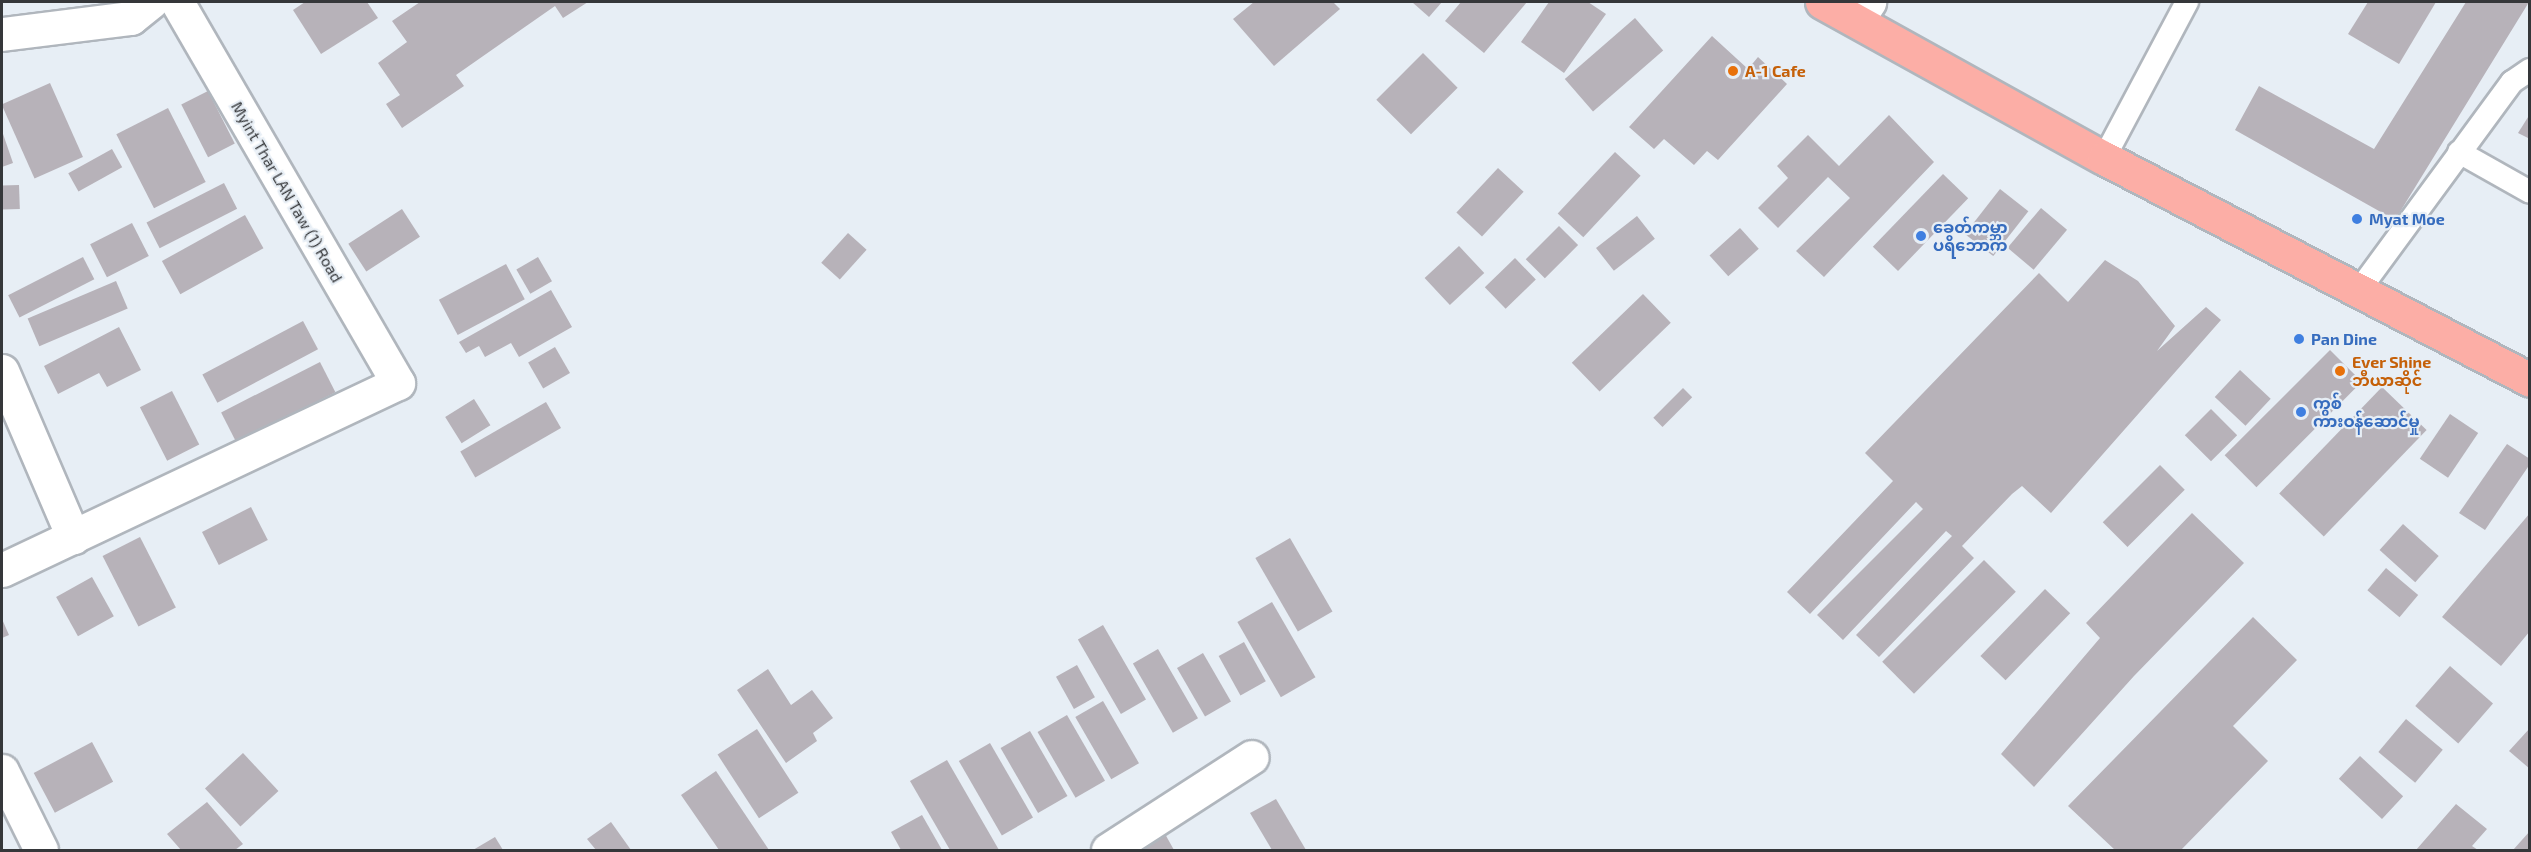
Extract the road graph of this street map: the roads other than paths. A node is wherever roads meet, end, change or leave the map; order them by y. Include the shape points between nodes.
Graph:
1 (151, 2) edge
2 (177, 2) edge
3 (1822, 2) edge
4 (2187, 2) edge
5 (1863, 11) edge
6 (2, 34) edge
7 (2529, 70) edge
8 (2459, 152) junction
9 (2104, 158) junction
10 (2529, 192) edge
11 (2357, 293) junction
12 (2, 371) edge
13 (2529, 380) edge
14 (73, 537) junction
15 (2, 570) edge
16 (1252, 757) dead end
17 (2, 771) edge
18 (42, 850) edge
19 (1108, 850) edge

1 - 6 street via 131,18
2 - 14 street, Myint Thar LAN Taw (1) Road via 398,382
3 - 5 highway
4 - 9 lane
5 - 9 highway
7 - 8 lane via 2512,82
8 - 10 lane
8 - 11 lane
9 - 11 highway
11 - 13 highway
12 - 14 street
14 - 15 street
16 - 19 street
17 - 18 street

